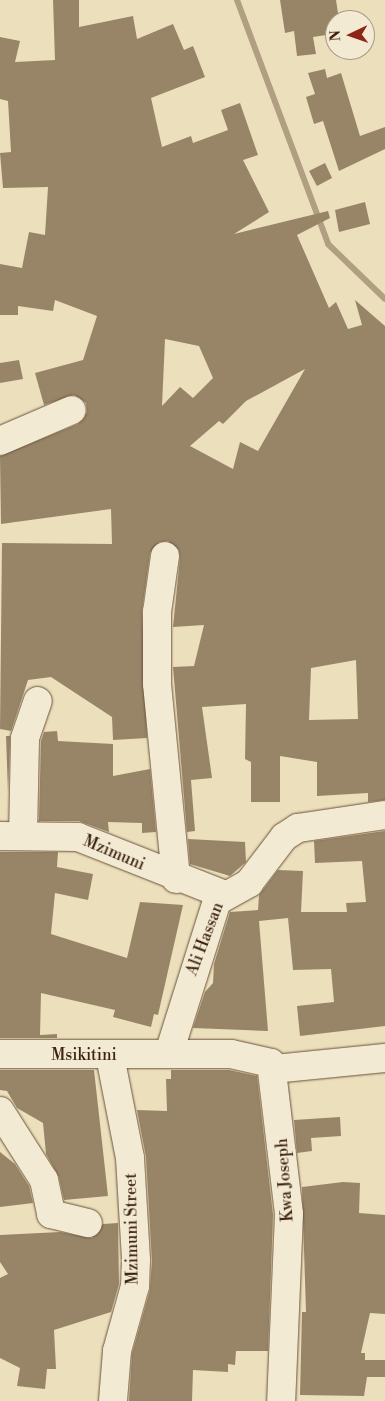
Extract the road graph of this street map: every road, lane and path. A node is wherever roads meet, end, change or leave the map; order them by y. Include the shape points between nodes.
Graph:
1 (72, 410) dead end
2 (0, 441) edge
3 (165, 556) dead end
4 (38, 701) dead end
5 (385, 815) edge
6 (11, 836) edge
7 (176, 879) junction
8 (223, 894) junction
9 (169, 1053) junction
10 (0, 1054) edge
11 (110, 1056) junction
12 (385, 1058) edge
13 (274, 1069) junction
14 (0, 1111) edge
15 (88, 1223) dead end
16 (113, 1401) edge
17 (281, 1401) edge

1 - 2 street
3 - 7 street via 157,612 157,684
4 - 6 street via 25,738
5 - 8 street, Ali Hassan via 298,828 284,837 249,883
6 - 7 street, Mzimuni via 78,838
7 - 8 street, Mzimuni
8 - 9 street, Ali Hassan via 213,909 193,965
9 - 11 street, Msikitini
9 - 13 street via 254,1058 271,1063
10 - 11 street, Msikitini
11 - 16 street, Mzimuni Street via 130,1158 136,1260 135,1286 117,1351
12 - 13 street
13 - 17 street, Kwa Joseph via 289,1214
14 - 15 street via 44,1180 51,1214

